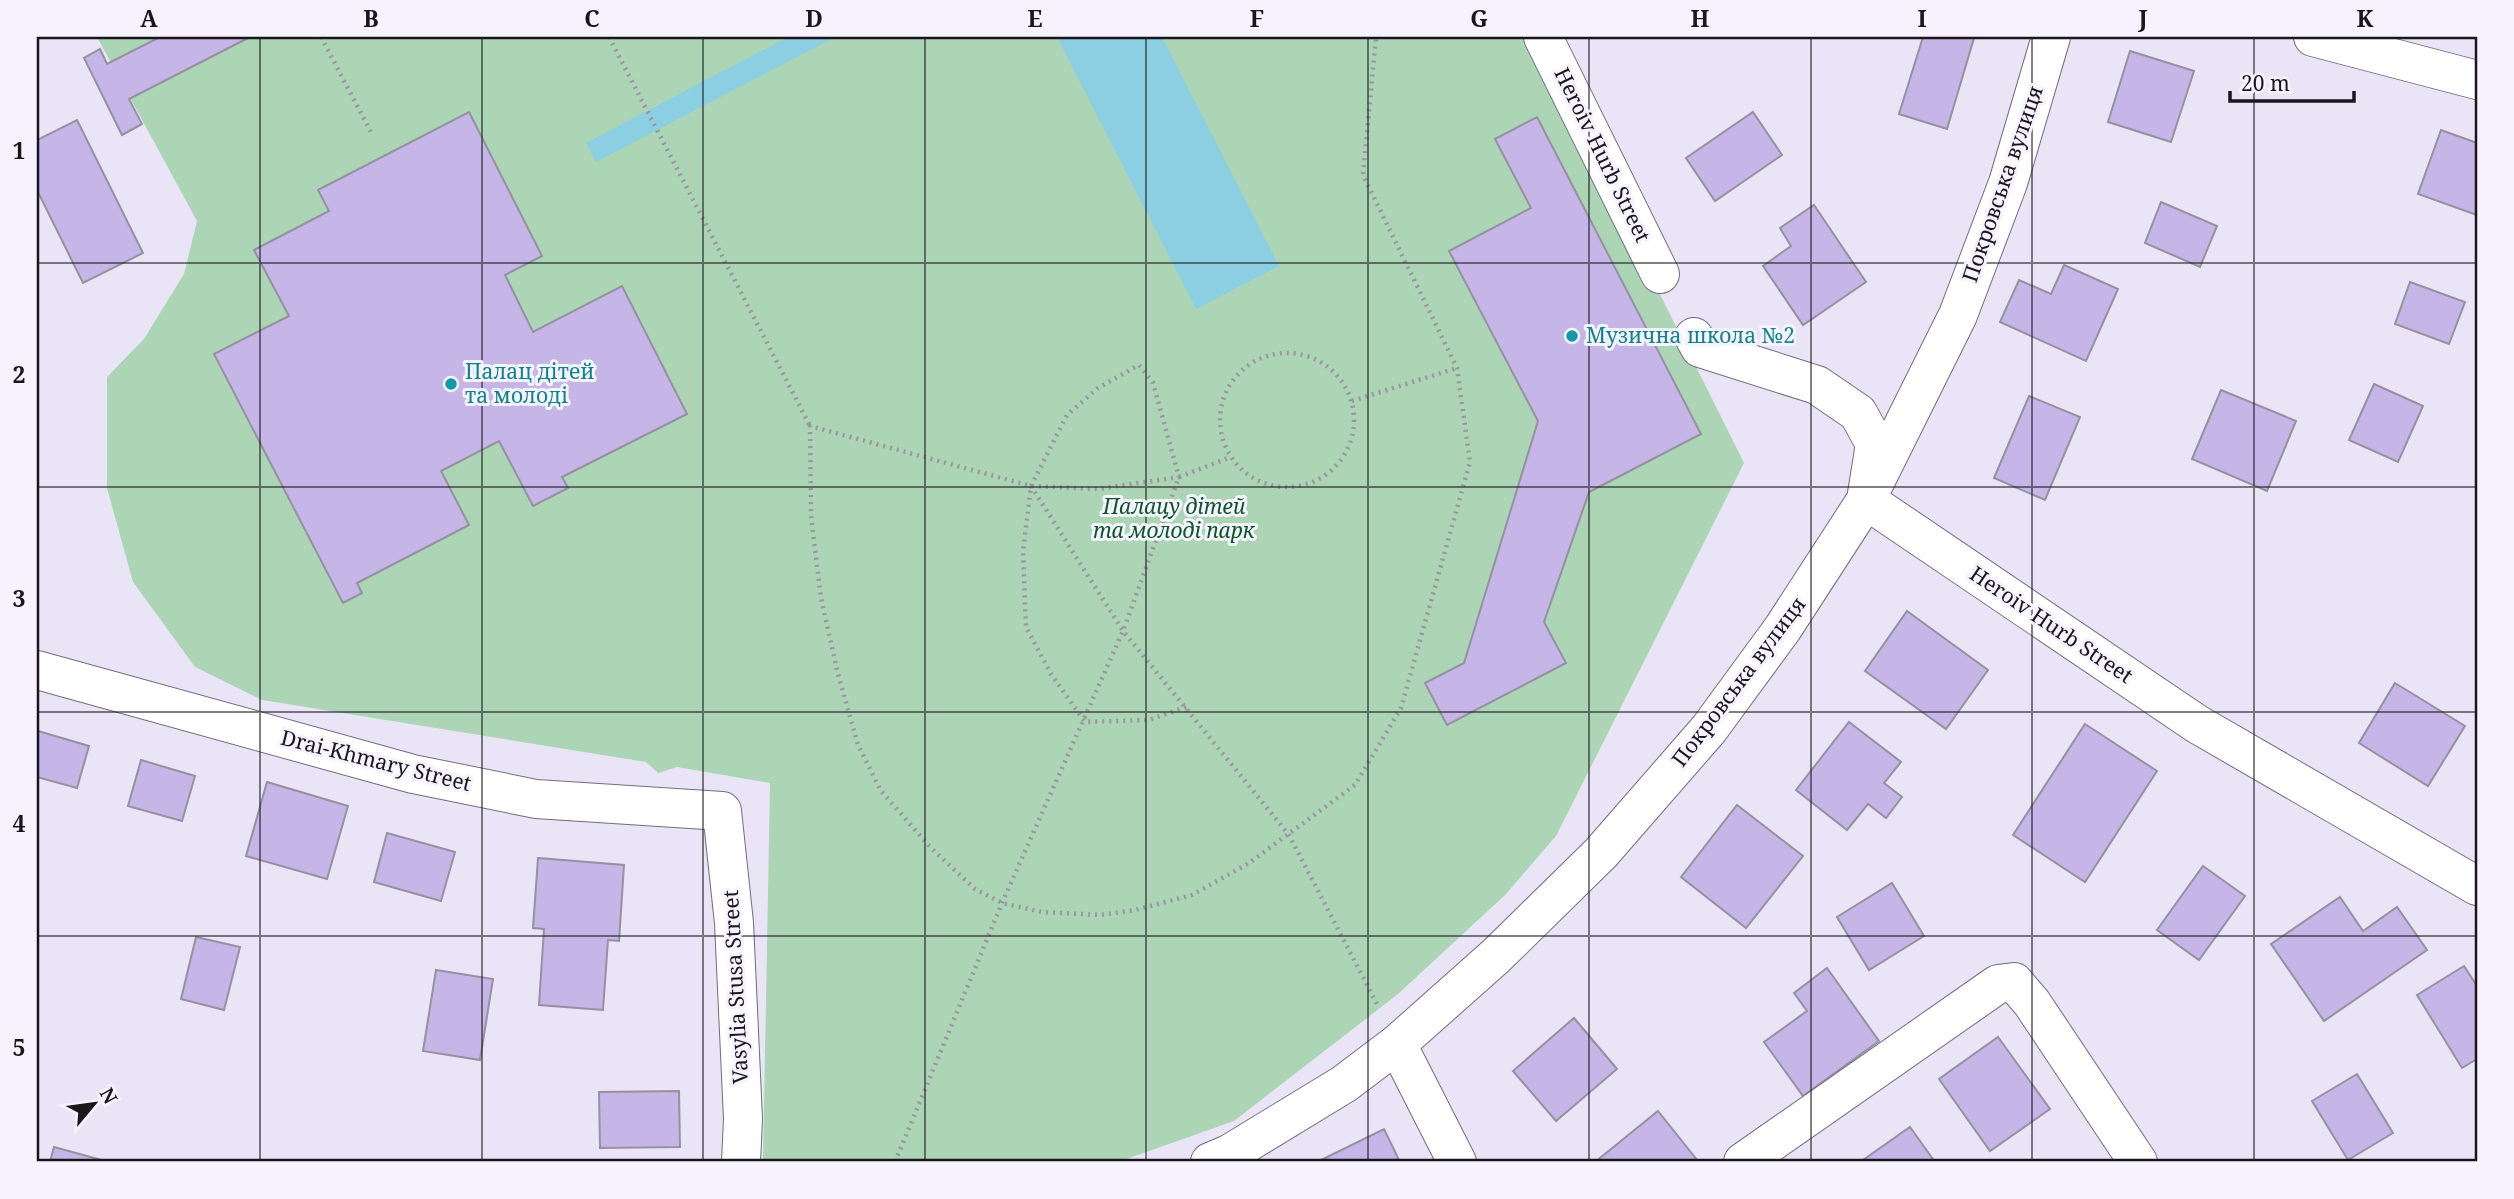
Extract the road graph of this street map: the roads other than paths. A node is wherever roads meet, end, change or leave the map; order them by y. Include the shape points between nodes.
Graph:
1 (1542, 37) edge
2 (2051, 37) edge
3 (2313, 37) edge
4 (2477, 80) edge
5 (1660, 274) dead end
6 (1694, 337) dead end
7 (1866, 500) junction
8 (37, 670) edge
9 (722, 811) joint
10 (2477, 887) edge
11 (1397, 1044) junction
12 (741, 1162) edge
13 (1210, 1162) edge
14 (1457, 1162) edge
15 (1743, 1162) edge
16 (2138, 1162) edge

1 - 5 street, Heroiv Hurb Street
2 - 7 street, Покровська вулиця via 2008,183 1958,315
3 - 4 street
6 - 7 street via 1700,348 1817,385 1858,413 1875,444
7 - 10 street, Heroiv Hurb Street via 2197,724
7 - 11 street, Покровська вулиця via 1783,628 1709,729 1601,853
8 - 9 street, Drai-Khmary Street via 413,774 536,799
9 - 12 street, Vasylia Stusa Street via 733,923
11 - 13 street, Покровська вулиця via 1345,1084
11 - 14 street
15 - 16 street via 1998,984 2014,982

